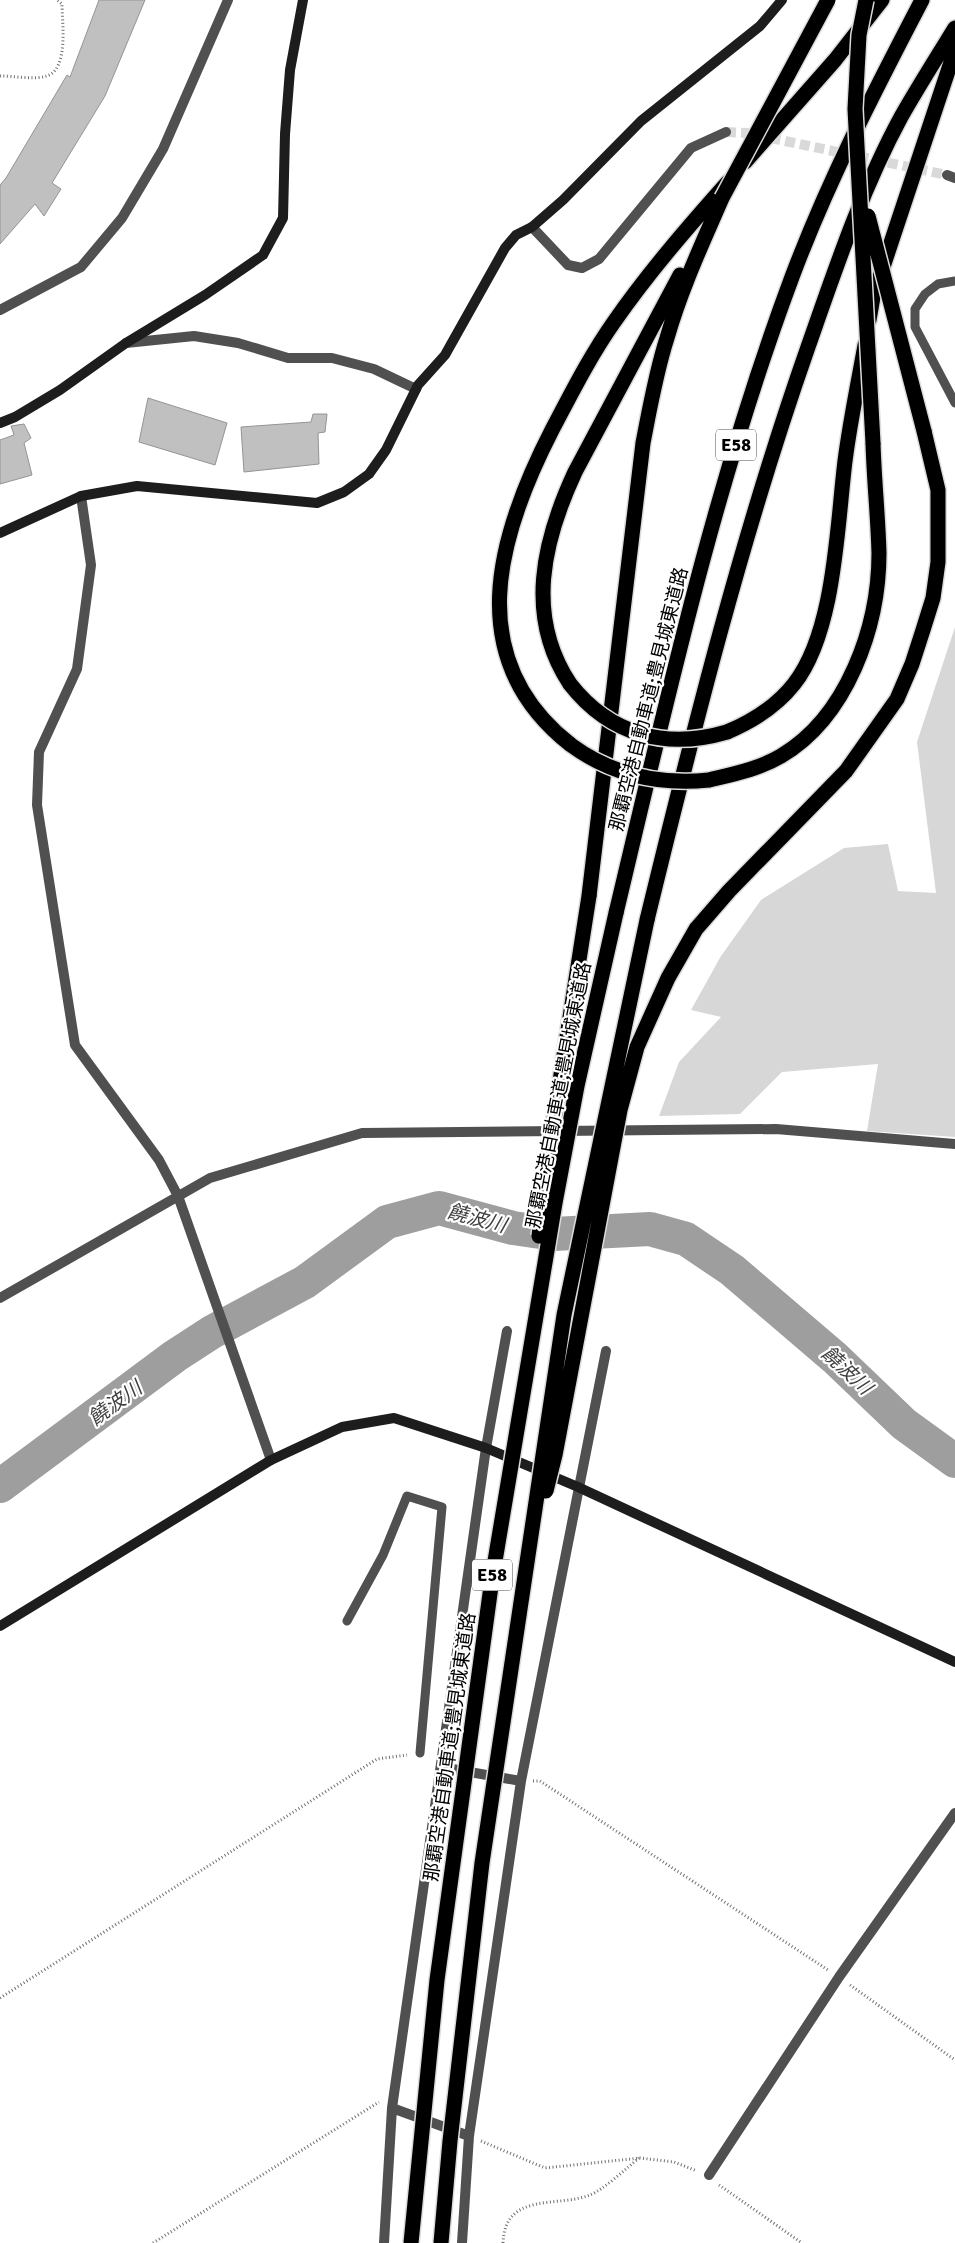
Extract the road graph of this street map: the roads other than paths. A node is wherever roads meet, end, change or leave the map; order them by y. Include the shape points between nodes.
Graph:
1 (228, 0) edge
2 (303, 0) edge
3 (782, 0) edge
4 (828, 0) edge
5 (866, 0) edge
6 (882, 0) edge
7 (922, 0) edge
8 (955, 28) edge
9 (955, 50) edge
10 (726, 132) tunnel mouth
11 (860, 178) junction
12 (722, 198) junction
13 (532, 227) junction
14 (955, 282) edge
15 (0, 310) edge
16 (126, 343) junction
17 (416, 389) junction
18 (955, 403) edge
19 (0, 423) edge
20 (81, 496) junction
21 (0, 533) edge
22 (955, 1144) edge
23 (178, 1196) junction
24 (0, 1298) edge
25 (507, 1331) dead end
26 (606, 1351) dead end
27 (518, 1424) junction
28 (486, 1448) junction
29 (270, 1460) junction
30 (578, 1487) junction
31 (522, 1586) junction
32 (347, 1621) dead end
33 (0, 1626) edge
34 (955, 1662) edge
35 (420, 1753) road end
36 (441, 1767) junction
37 (521, 1781) junction
38 (955, 1813) edge
39 (392, 2108) junction
40 (469, 2136) junction
41 (709, 2175) road end
42 (384, 2243) edge
43 (411, 2243) edge
44 (441, 2243) edge
45 (462, 2243) edge

1 - 15 street via 162,149 122,218 81,268
2 - 16 street via 290,70 283,218 263,255
3 - 13 street via 760,26 641,121
4 - 12 highway, bridge
5 - 11 highway, bridge via 858,43 855,101
6 - 11 highway, bridge via 835,60 695,219 614,322 564,408 520,499 508,535 501,572 501,633 508,661 519,686 546,724 597,761 635,776 670,782 709,780 750,770 792,749 820,724 853,671 866,638 877,580 878,553
7 - 27 highway, 那覇空港自動車道;豊見城東道路 / E58, bridge via 827,192 792,277 710,531 616,913 575,1096
8 - 31 highway, E58, bridge via 900,118 868,189 788,403 745,540 702,696 647,920 564,1315
9 - 12 highway, bridge via 873,297 848,438 828,602 821,630 795,683 752,721 727,732 681,741 634,732 595,711 559,668 544,624 542,598 545,565 562,501
10 - 13 street via 691,148 599,259 582,268 568,266
11 - 31 highway, bridge via 938,490 938,562 933,598 897,699 846,771 696,929 668,978 637,1047 623,1102 555,1455
12 - 27 highway, bridge via 688,275 666,338 654,387 633,512 589,896 550,1145
13 - 17 street via 516,235 504,248 445,355
14 - 18 lane via 938,284 925,294 915,309 915,327
16 - 17 street via 194,336 238,343 288,358 332,358 374,369
16 - 19 street via 60,390
17 - 20 street via 386,450 369,474 344,492 317,503 138,486
20 - 21 street
20 - 23 street via 91,565 77,669 39,752 36,805 75,1045 159,1160
22 - 23 street via 776,1129 362,1133 210,1178
23 - 24 street
23 - 29 street
25 - 28 street
26 - 30 street
27 - 43 highway, 那覇空港自動車道;豊見城東道路 / E58, bridge via 492,1579 439,1970
28 - 29 street via 394,1418 342,1427
28 - 30 street
28 - 36 street
29 - 33 street
30 - 34 street
30 - 37 street
31 - 44 highway, E58, bridge via 482,1863
32 - 35 lane via 383,1555 407,1496 442,1507
36 - 37 street
36 - 39 street
37 - 40 street
38 - 41 street via 839,1977
39 - 40 street
39 - 42 street
40 - 45 street

